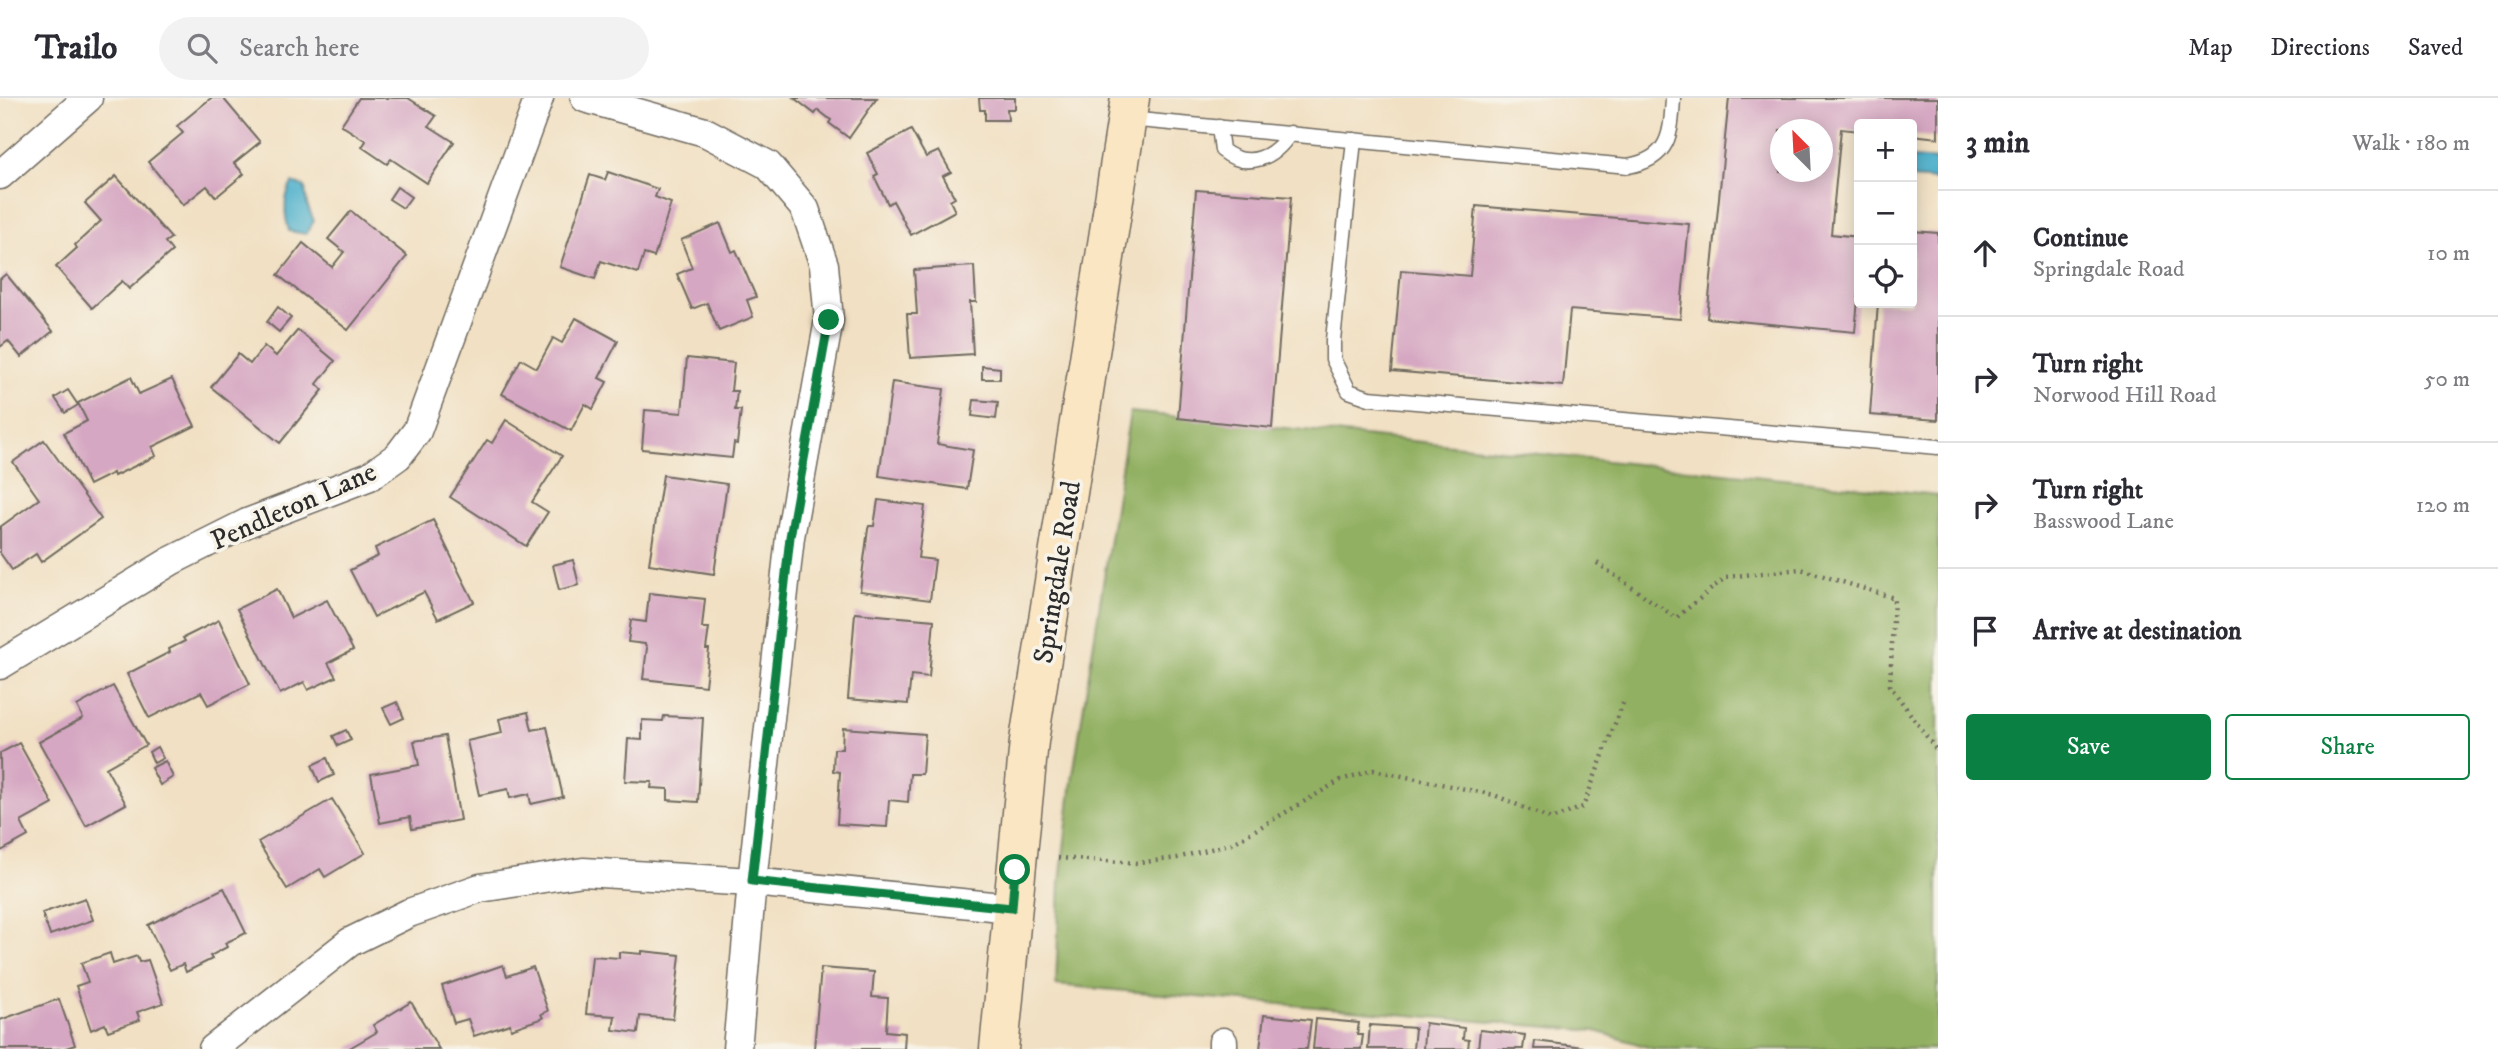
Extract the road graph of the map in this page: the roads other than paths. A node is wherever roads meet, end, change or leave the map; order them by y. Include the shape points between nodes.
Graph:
1 (88, 98) edge
2 (539, 98) edge
3 (585, 98) edge
4 (1673, 98) edge
5 (1129, 108) edge
6 (1219, 127) junction
7 (1290, 133) junction
8 (1353, 140) junction
9 (0, 175) edge
10 (1938, 447) edge
11 (0, 665) edge
12 (752, 881) junction
13 (1012, 908) junction
14 (213, 1049) edge
15 (737, 1049) edge
16 (999, 1049) edge

1 - 9 street
2 - 11 street, Pendleton Lane via 417,431 398,456 370,476 247,523 171,561
3 - 12 street via 705,132 768,165 805,209 824,265 829,320 790,537
4 - 8 lane via 1669,136 1661,153 1629,166
5 - 6 lane
5 - 13 main road, Springdale Road via 1030,741
6 - 7 lane
6 - 7 lane via 1222,150 1242,159 1270,156
7 - 8 lane
8 - 10 lane via 1333,340 1333,359 1349,391 1369,398
12 - 13 street
12 - 14 street via 583,872 480,888 350,942
12 - 15 street
13 - 16 main road, Springdale Road

